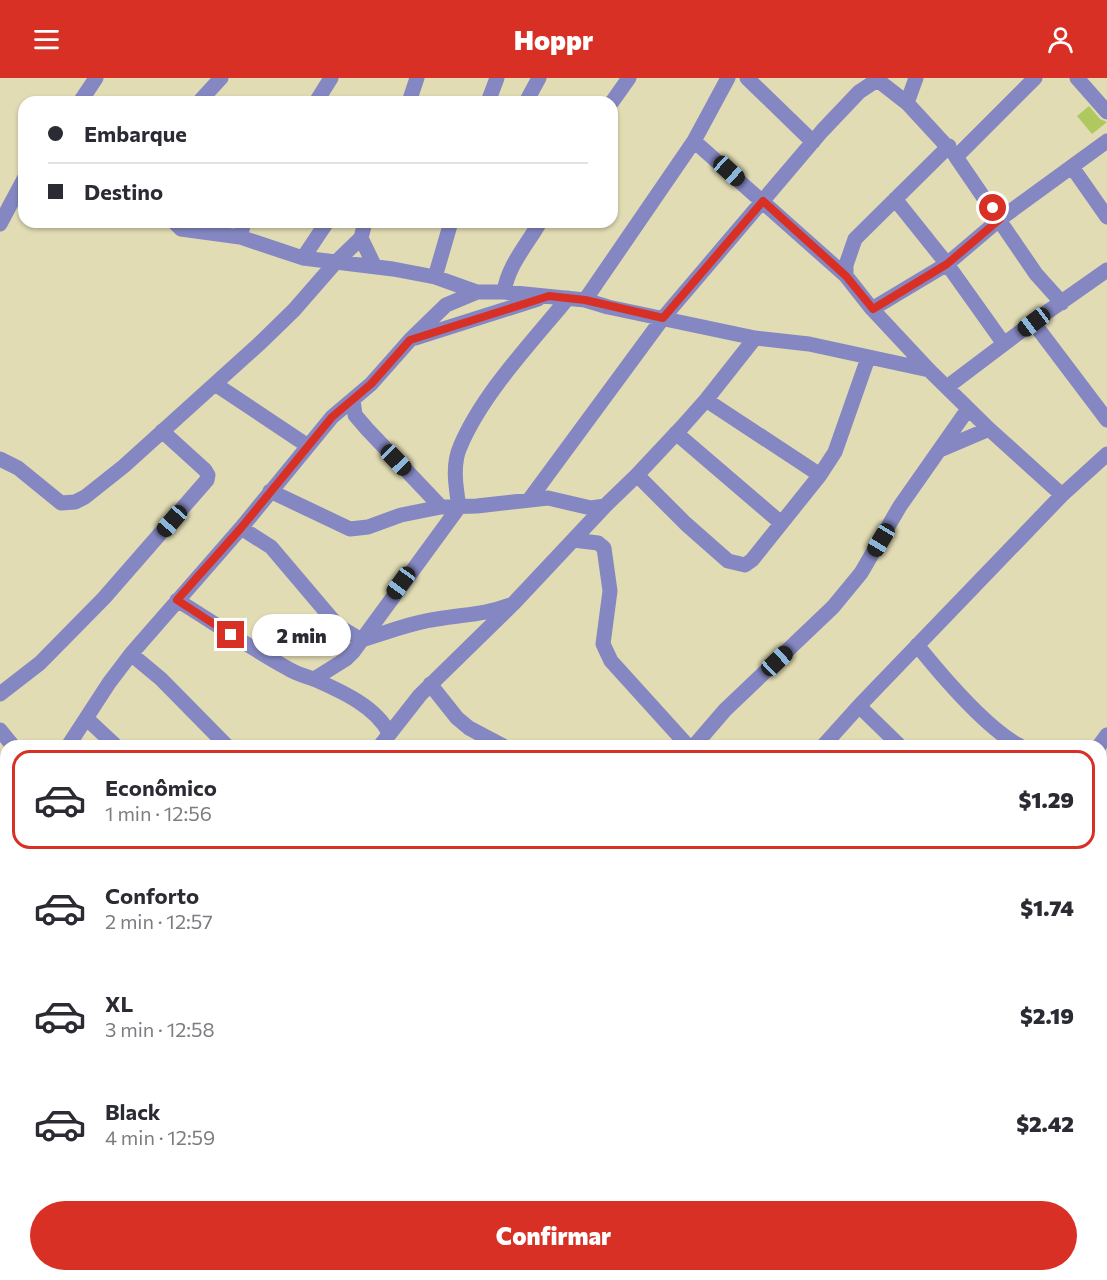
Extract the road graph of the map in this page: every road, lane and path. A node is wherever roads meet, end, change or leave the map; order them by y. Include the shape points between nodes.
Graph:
1 (96, 78) edge
2 (221, 78) edge
3 (331, 78) edge
4 (417, 78) edge
5 (497, 78) edge
6 (539, 78) edge
7 (629, 78) edge
8 (728, 78) edge
9 (747, 78) edge
10 (916, 78) edge
11 (1035, 78) edge
12 (1077, 78) edge
13 (876, 79) edge
14 (84, 96) edge
15 (204, 96) edge
16 (320, 96) edge
17 (411, 96) edge
18 (490, 96) edge
19 (529, 96) edge
20 (616, 96) edge
21 (907, 103) junction
22 (1107, 112) edge
23 (694, 141) junction
24 (1107, 141) edge
25 (813, 142) junction
26 (952, 151) junction
27 (1072, 167) junction
28 (18, 190) edge
29 (895, 199) junction
30 (763, 201) junction
31 (1107, 217) edge
32 (1000, 219) junction
33 (0, 224) edge
34 (180, 228) edge
35 (323, 228) edge
36 (364, 228) edge
37 (449, 228) edge
38 (536, 228) edge
39 (242, 229) edge
40 (361, 238) junction
41 (303, 258) junction
42 (335, 263) junction
43 (947, 264) junction
44 (375, 267) junction
45 (1107, 270) edge
46 (846, 276) junction
47 (435, 277) junction
48 (477, 292) junction
49 (504, 292) junction
50 (549, 296) junction
51 (568, 298) junction
52 (585, 300) junction
53 (1062, 303) junction
54 (873, 309) junction
55 (663, 318) junction
56 (1034, 322) junction
57 (755, 338) junction
58 (410, 340) junction
59 (1004, 344) junction
60 (868, 358) junction
61 (929, 370) junction
62 (214, 384) junction
63 (947, 387) junction
64 (352, 400) junction
65 (706, 400) junction
66 (969, 409) junction
67 (1107, 420) edge
68 (989, 429) junction
69 (162, 431) junction
70 (676, 432) junction
71 (308, 446) junction
72 (942, 449) junction
73 (1107, 454) edge
74 (0, 459) edge
75 (637, 475) junction
76 (820, 475) junction
77 (270, 491) junction
78 (1062, 495) junction
79 (529, 500) junction
80 (605, 506) junction
81 (441, 507) junction
82 (459, 507) junction
83 (781, 523) junction
84 (241, 528) junction
85 (573, 540) junction
86 (177, 600) junction
87 (513, 604) junction
88 (361, 640) junction
89 (917, 645) junction
90 (131, 654) junction
91 (314, 679) junction
92 (430, 684) junction
93 (0, 694) edge
94 (858, 706) junction
95 (86, 718) junction
96 (72, 740) edge
97 (110, 740) edge
98 (221, 740) edge
99 (385, 740) edge
100 (492, 740) edge
101 (682, 740) edge
102 (699, 740) edge
103 (828, 740) edge
104 (894, 740) edge
105 (1011, 740) edge

1 - 14 street
2 - 15 street
3 - 16 street
4 - 17 street
5 - 18 street
6 - 19 street
7 - 20 street
8 - 23 street
9 - 25 street
10 - 21 street
11 - 26 street
12 - 22 street
13 - 21 street
13 - 25 street
21 - 26 street
23 - 30 street
23 - 52 street
24 - 27 street
25 - 30 street
26 - 29 street
26 - 32 street
27 - 31 street
27 - 32 street
28 - 33 street
29 - 43 street
29 - 46 street via 855,239
30 - 46 street
30 - 55 street
32 - 43 street
32 - 53 street via 1036,274
34 - 39 street
35 - 41 street
36 - 40 street
37 - 47 street
38 - 49 street via 516,259
39 - 41 street
40 - 42 street
40 - 44 street
41 - 42 street
42 - 44 street
42 - 62 street via 294,310
43 - 54 street
43 - 59 street
44 - 47 street
45 - 53 street
46 - 54 street
47 - 48 street
48 - 49 street
48 - 58 street via 446,305
49 - 50 street
50 - 51 street
50 - 58 street
51 - 52 street
51 - 82 street via 483,405 459,448
52 - 55 street
53 - 56 street
54 - 61 street
55 - 57 street
55 - 79 street
56 - 59 street
56 - 67 street
57 - 60 street via 790,341
57 - 65 street
58 - 64 street
59 - 63 street
60 - 61 street
60 - 76 street via 835,452
61 - 63 street
62 - 69 street
62 - 71 street
63 - 66 street
64 - 71 street
64 - 81 street via 355,415
65 - 70 street
65 - 76 street
66 - 68 street
66 - 72 street
68 - 72 street
68 - 78 street
69 - 74 street via 85,497 67,504
69 - 93 street via 205,470 207,480 98,605 40,663
70 - 75 street
70 - 83 street
71 - 77 street
72 - 102 street via 900,506 861,573 833,608 725,710
73 - 78 street
75 - 80 street
75 - 83 street via 703,539 737,564 745,565 752,560
76 - 83 street
77 - 81 street via 350,529
77 - 84 street
78 - 89 street
79 - 80 street via 548,498 591,508
79 - 82 street
80 - 85 street
81 - 82 street
82 - 88 street
84 - 86 street
84 - 88 street via 271,547 338,626
85 - 87 street
85 - 101 street via 598,543 604,548 610,591 603,644 606,652
86 - 90 street
86 - 91 street via 290,670
87 - 88 street via 492,612 436,619
87 - 92 street
88 - 91 street via 346,659
89 - 94 street
89 - 105 street via 994,728
90 - 95 street
90 - 98 street
91 - 99 street via 346,694 376,715 384,723
92 - 99 street
92 - 100 street via 457,718
94 - 103 street
94 - 104 street
95 - 96 street
95 - 97 street

